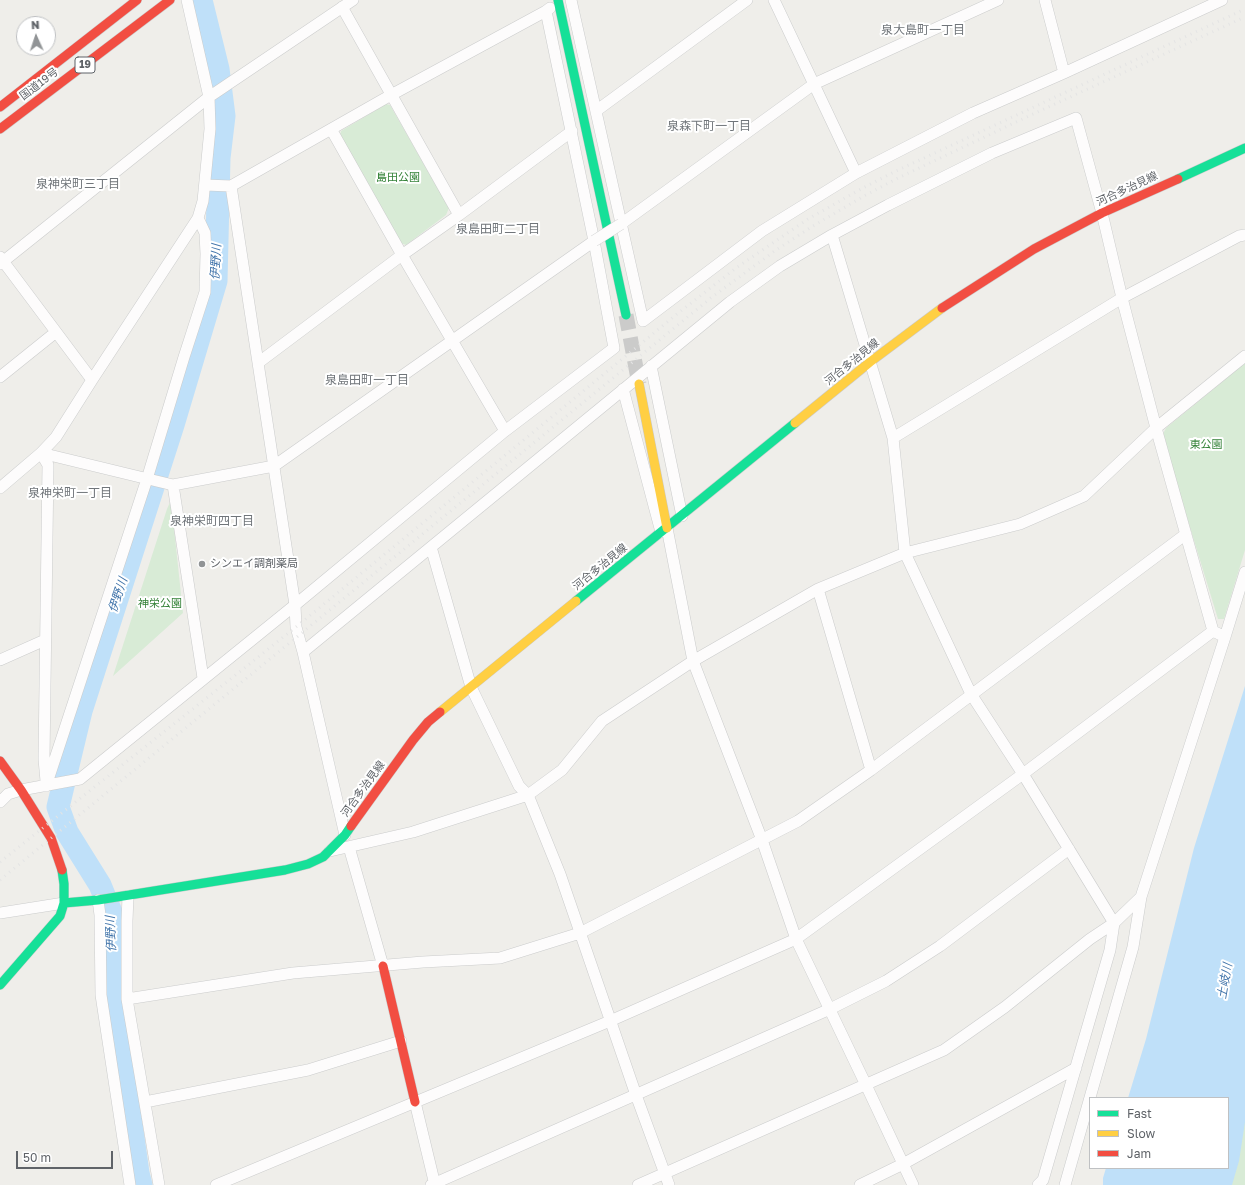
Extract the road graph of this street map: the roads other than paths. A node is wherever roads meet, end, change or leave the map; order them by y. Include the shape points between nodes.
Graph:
1 (137, 0) edge
2 (170, 0) edge
3 (187, 0) edge
4 (353, 0) edge
5 (558, 0) edge
6 (571, 0) edge
7 (747, 0) edge
8 (774, 0) edge
9 (998, 0) edge
10 (1045, 0) edge
11 (1222, 0) edge
12 (342, 8) junction
13 (546, 12) junction
14 (1064, 73) junction
15 (814, 84) junction
16 (391, 95) junction
17 (209, 97) junction
18 (0, 107) edge
19 (596, 111) junction
20 (0, 129) edge
21 (331, 129) junction
22 (572, 132) junction
23 (1245, 148) edge
24 (856, 173) junction
25 (204, 184) junction
26 (231, 186) junction
27 (1102, 213) junction
28 (459, 215) junction
29 (198, 218) junction
30 (621, 224) junction
31 (832, 235) junction
32 (1245, 235) edge
33 (594, 241) junction
34 (402, 255) junction
35 (1, 261) edge
36 (1122, 298) junction
37 (626, 315) tunnel mouth
38 (56, 332) junction
39 (453, 340) junction
40 (1245, 356) edge
41 (870, 362) junction
42 (258, 363) junction
43 (651, 366) junction
44 (0, 377) edge
45 (92, 380) junction
46 (639, 384) tunnel mouth
47 (623, 389) junction
48 (1156, 428) junction
49 (506, 431) junction
50 (893, 438) junction
51 (41, 453) junction
52 (274, 466) junction
53 (147, 479) junction
54 (173, 485) junction
55 (0, 488) edge
56 (682, 516) junction
57 (664, 531) junction
58 (1186, 534) junction
59 (431, 546) junction
60 (905, 553) junction
61 (1245, 572) edge
62 (818, 589) junction
63 (295, 605) junction
64 (1213, 631) junction
65 (1225, 637) junction
66 (45, 640) junction
67 (303, 652) junction
68 (0, 660) edge
69 (693, 661) junction
70 (203, 678) junction
71 (471, 687) junction
72 (971, 694) junction
73 (0, 761) edge
74 (871, 770) junction
75 (1023, 774) junction
76 (46, 786) junction
77 (21, 790) junction
78 (528, 795) junction
79 (0, 802) edge
80 (345, 835) junction
81 (762, 840) junction
82 (349, 847) junction
83 (1069, 849) junction
84 (330, 851) junction
85 (123, 896) junction
86 (1141, 897) junction
87 (98, 900) junction
88 (64, 903) junction
89 (0, 913) edge
90 (1114, 923) junction
91 (580, 933) junction
92 (796, 939) junction
93 (383, 966) junction
94 (0, 985) edge
95 (127, 999) junction
96 (830, 1009) junction
97 (610, 1021) junction
98 (401, 1041) junction
99 (1076, 1068) junction
100 (866, 1085) junction
101 (636, 1095) junction
102 (1090, 1097) edge
103 (1089, 1101) edge
104 (145, 1102) junction
105 (415, 1102) junction
106 (903, 1164) junction
107 (665, 1173) junction
108 (434, 1184) edge
109 (130, 1185) edge
110 (159, 1185) edge
111 (216, 1185) edge
112 (638, 1185) edge
113 (669, 1185) edge
114 (860, 1185) edge
115 (913, 1185) edge
116 (1038, 1185) edge
117 (1065, 1185) edge

1 - 18 main road, 国道19号 / 19
2 - 20 main road, 国道19号 / 19
3 - 17 street
4 - 12 street
5 - 13 street
5 - 37 main road
6 - 19 street
7 - 19 street
8 - 15 street
9 - 15 street
10 - 14 street
11 - 14 street
12 - 16 street
12 - 17 street
13 - 16 street
13 - 22 street
14 - 24 street via 973,113
15 - 24 street
15 - 30 street
16 - 21 street
16 - 28 street
17 - 25 street via 210,129
17 - 35 street
19 - 30 street
21 - 26 street
21 - 34 street
22 - 28 street
22 - 33 street
23 - 27 main road, 河合多治見線
24 - 30 street via 762,231 643,320
25 - 26 street
25 - 29 street via 204,201
26 - 42 street
27 - 31 street via 1076,118 992,152
27 - 36 street
27 - 41 main road, 河合多治見線 via 1034,249 983,281 936,312
28 - 34 street
29 - 45 street
29 - 53 street via 205,233 205,292
30 - 33 street, bridge
31 - 41 street
31 - 43 street via 780,266 730,302
32 - 36 street
33 - 39 street
33 - 49 street via 614,348
34 - 39 street
34 - 42 street
35 - 38 street
36 - 48 street
36 - 50 street
38 - 44 street
38 - 45 street
39 - 49 street
39 - 52 street
40 - 48 street
41 - 50 street
41 - 56 main road, 河合多治見線
42 - 52 street
43 - 47 street
43 - 56 street
45 - 51 street via 56,437
46 - 57 main road
47 - 57 street
47 - 59 street
48 - 58 street
48 - 60 street via 1084,496 1020,524
49 - 63 street
50 - 60 street
51 - 53 street
51 - 55 street
51 - 66 street via 48,465
52 - 54 street
52 - 63 street
53 - 54 street
53 - 76 street
54 - 70 street
56 - 57 main road, 河合多治見線
57 - 69 street
57 - 71 main road, 河合多治見線
58 - 64 street
58 - 72 street
59 - 67 street
59 - 71 street
60 - 62 street
60 - 72 street
61 - 65 street
62 - 69 street
62 - 74 street
63 - 67 street via 296,627
63 - 70 street
64 - 65 street
64 - 75 street
65 - 86 street
66 - 68 street
66 - 76 street
67 - 80 street
69 - 78 street via 602,721 562,770
69 - 81 street
70 - 76 street via 80,779
71 - 78 street via 519,786
71 - 80 main road, 河合多治見線 via 428,722
72 - 74 street
72 - 75 street
73 - 77 main road
74 - 81 street via 798,821
75 - 83 street
75 - 92 street
76 - 77 street
77 - 79 street via 8,794
77 - 88 main road via 58,854 64,884
78 - 82 street via 413,832
78 - 91 street via 560,874
80 - 84 main road, 河合多治見線
81 - 91 street
81 - 92 street
82 - 84 street
82 - 93 street
83 - 90 street
83 - 96 street via 940,946 886,981
84 - 85 main road, 河合多治見線 via 308,864 285,870
85 - 87 main road, 河合多治見線
85 - 95 street via 127,921
86 - 90 street
86 - 102 street via 1133,947
87 - 88 main road, 河合多治見線
87 - 109 street via 101,995
88 - 89 street
88 - 94 main road via 60,916
90 - 99 street via 1110,950
90 - 100 street via 1005,1007 944,1050
91 - 93 street via 500,958
91 - 97 street
92 - 96 street
92 - 97 street
93 - 95 street via 293,973
93 - 98 main road
95 - 104 street
96 - 100 street
96 - 101 street
97 - 101 street
97 - 105 street
98 - 104 street via 308,1070
98 - 105 main road
99 - 106 street
99 - 116 street via 1043,1180
100 - 106 street
100 - 107 street
101 - 107 street
101 - 108 street
103 - 117 street
104 - 110 street
105 - 108 street
105 - 111 street
106 - 114 street
106 - 115 street
107 - 112 street
107 - 113 street

